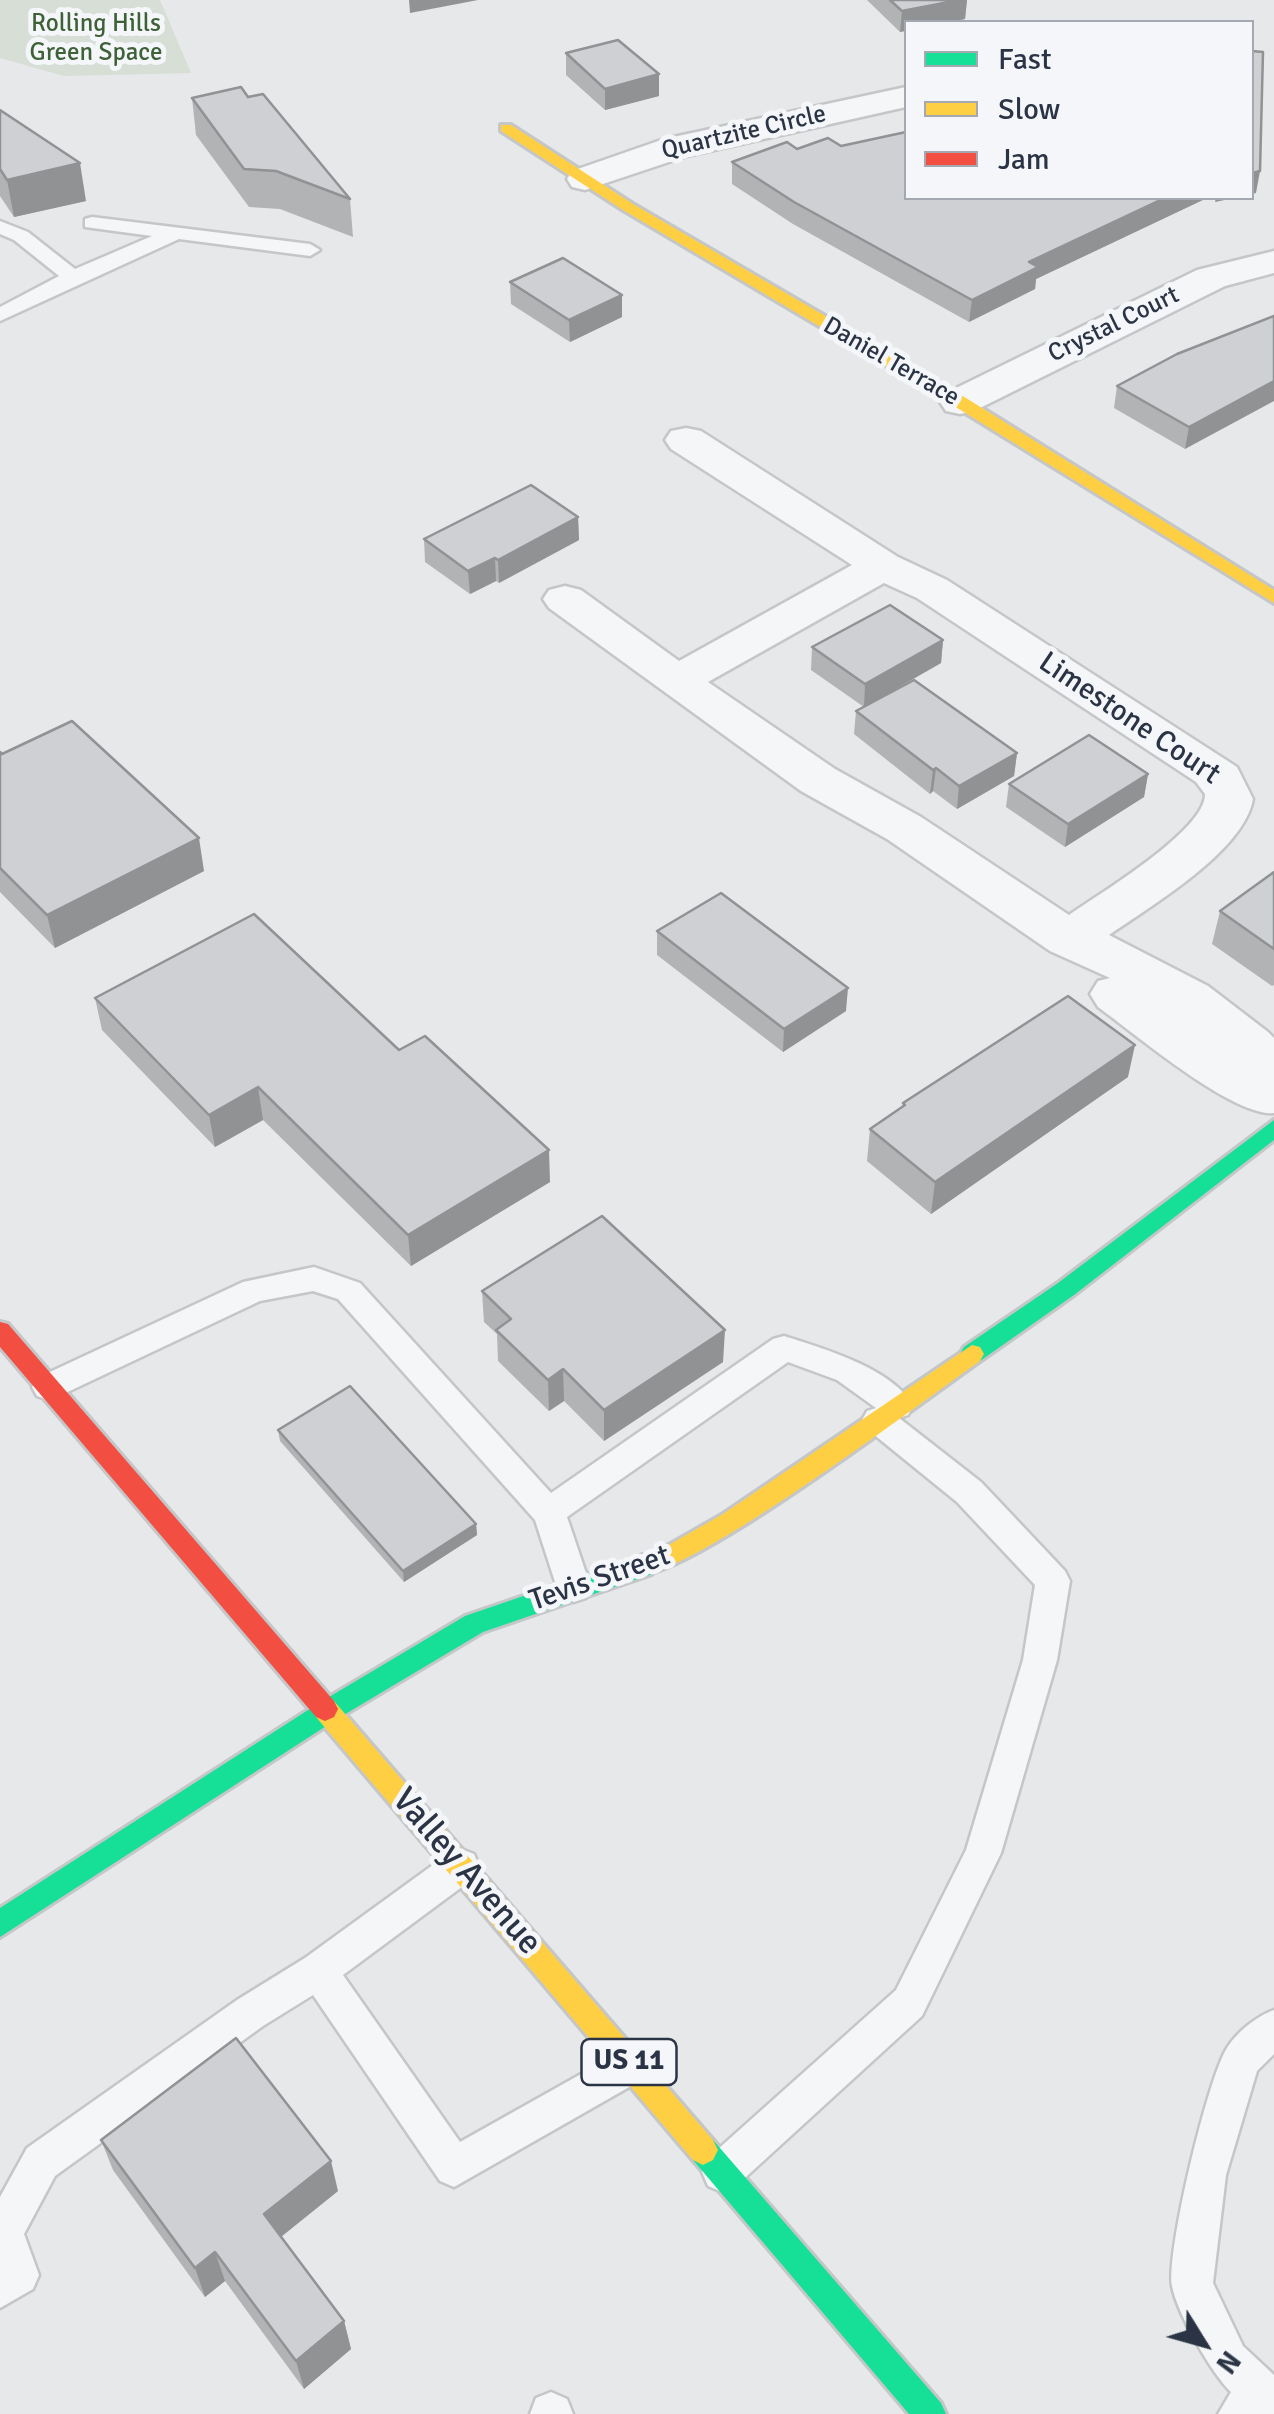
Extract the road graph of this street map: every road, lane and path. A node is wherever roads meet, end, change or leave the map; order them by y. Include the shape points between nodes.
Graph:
1 (904, 97) edge
2 (506, 128) dead end
3 (585, 179) junction
4 (92, 224) dead end
5 (0, 228) edge
6 (177, 233) junction
7 (310, 250) dead end
8 (1274, 262) edge
9 (73, 277) junction
10 (0, 315) edge
11 (960, 402) junction
12 (686, 440) dead end
13 (882, 566) junction
14 (1274, 598) edge
15 (565, 599) dead end
16 (678, 680) junction
17 (1068, 939) junction
18 (1274, 1073) edge
19 (1274, 1097) edge
20 (1274, 1128) edge
21 (0, 1331) edge
22 (48, 1387) junction
23 (888, 1413) junction
24 (550, 1514) junction
25 (574, 1588) junction
26 (328, 1711) junction
27 (461, 1866) junction
28 (0, 1924) edge
29 (318, 1972) junction
30 (1274, 2028) edge
31 (632, 2064) junction
32 (722, 2172) junction
33 (0, 2288) edge
34 (1258, 2402) edge
35 (925, 2412) edge

1 - 3 street, Quartzite Circle via 677,146
2 - 3 street, Daniel Terrace
3 - 11 street, Daniel Terrace
4 - 6 lane
5 - 9 lane via 21,236
6 - 7 lane
6 - 9 lane
8 - 11 street, Crystal Court via 1197,285
9 - 10 lane
11 - 14 street, Daniel Terrace
12 - 13 street, Limestone Court
13 - 16 street
13 - 17 street, Limestone Court via 932,589 1213,770 1228,786 1224,818 1165,871
15 - 16 street
16 - 17 street via 817,779 904,828
17 - 18 street via 1148,972 1225,1026
17 - 19 street via 1118,996 1235,1080
20 - 23 street, Tevis Street via 1066,1289
21 - 22 street, Valley Avenue / US 11
22 - 24 lane via 254,1290 314,1279 349,1291
22 - 26 street, Valley Avenue / US 11
23 - 24 lane via 848,1370 784,1348
23 - 25 street, Tevis Street via 668,1558
23 - 32 lane via 1053,1581 1040,1660 984,1853 908,2003
24 - 25 lane
25 - 26 street, Tevis Street via 474,1624
26 - 27 street, Valley Avenue / US 11
26 - 28 street, Tevis Street
27 - 29 lane
27 - 31 street, Valley Avenue / US 11
29 - 31 lane via 454,2167
29 - 33 lane via 41,2162 2,2232 19,2275
30 - 34 lane via 1241,2060 1206,2175 1192,2285 1228,2361
31 - 32 street, Valley Avenue / US 11
32 - 35 street, Valley Avenue / US 11

